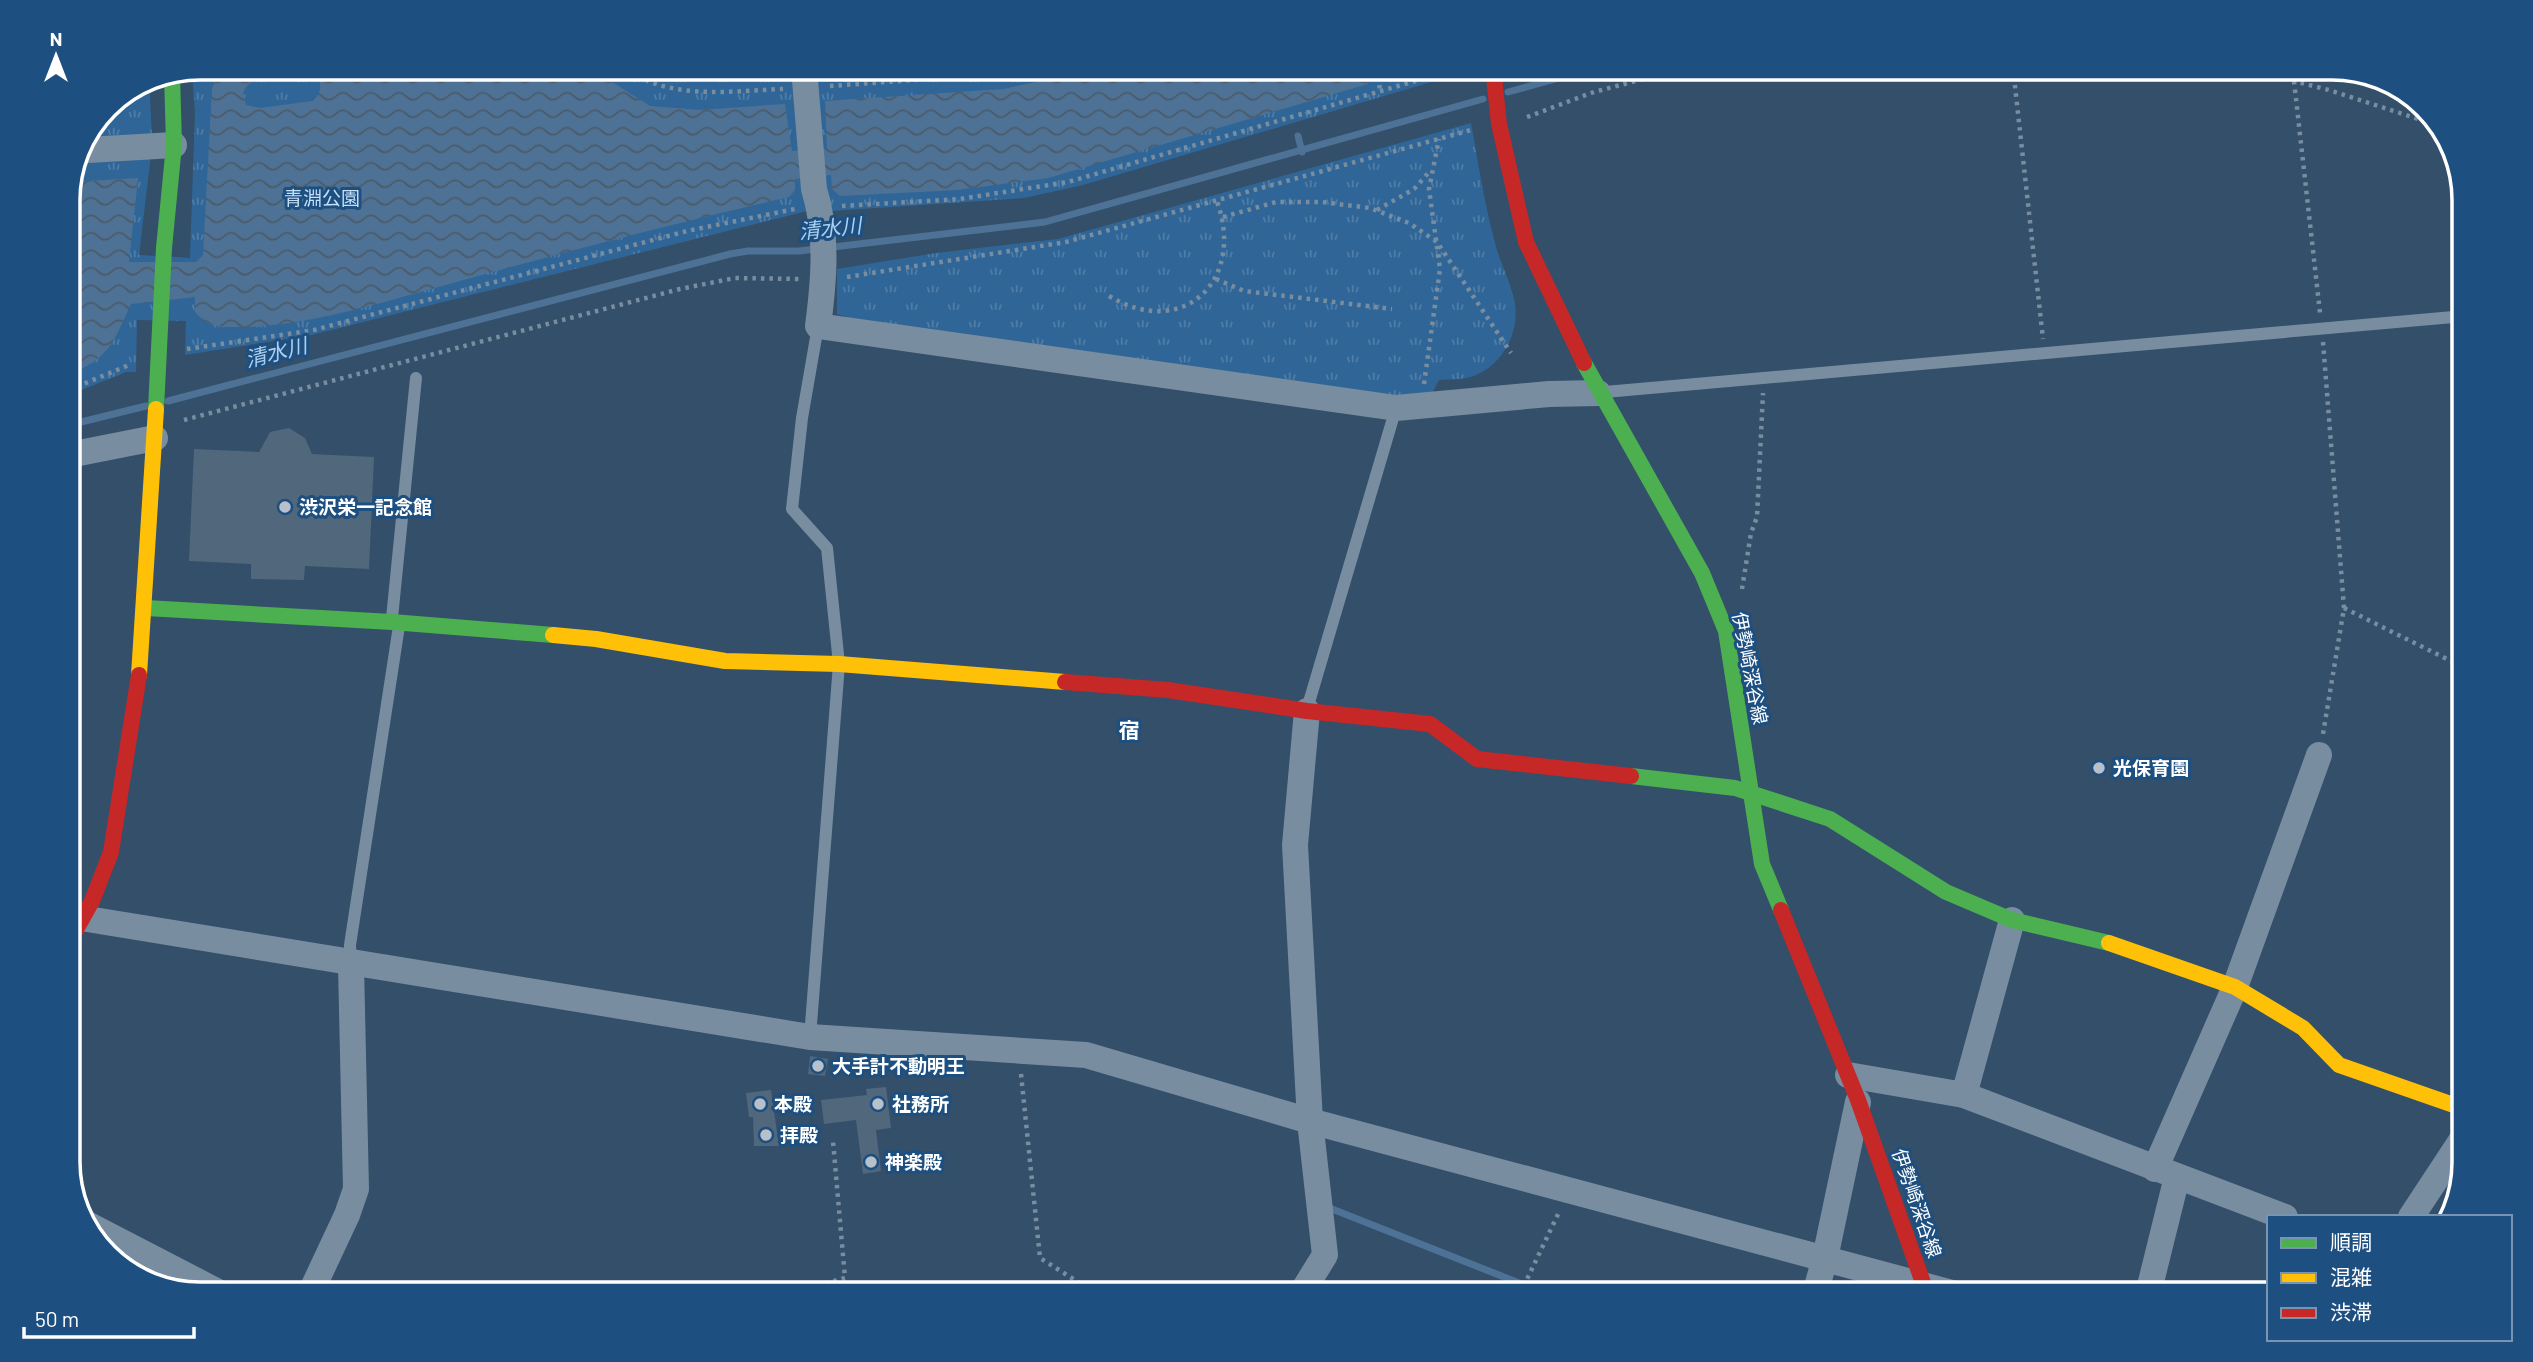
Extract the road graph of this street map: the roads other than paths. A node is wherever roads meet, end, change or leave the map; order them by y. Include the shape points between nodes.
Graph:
1 (798, 80) edge
2 (1494, 80) edge
3 (172, 84) edge
4 (174, 145) junction
5 (92, 150) edge
6 (2452, 317) edge
7 (818, 326) junction
8 (416, 378) dead end
9 (1598, 393) junction
10 (1396, 408) junction
11 (162, 428) junction
12 (81, 452) edge
13 (146, 608) junction
14 (396, 622) junction
15 (839, 664) junction
16 (1307, 711) junction
17 (2319, 755) road end
18 (1749, 791) junction
19 (81, 913) edge
20 (2012, 920) junction
21 (81, 927) edge
22 (351, 965) junction
23 (2235, 987) junction
24 (810, 1037) junction
25 (1848, 1075) junction
26 (1964, 1095) junction
27 (1858, 1100) junction
28 (2452, 1104) edge
29 (1310, 1121) junction
30 (2452, 1155) edge
31 (2166, 1173) junction
32 (2280, 1215) edge
33 (2412, 1215) edge
34 (105, 1233) edge
35 (1825, 1258) junction
36 (198, 1282) edge
37 (316, 1282) edge
38 (1308, 1282) edge
39 (1818, 1282) edge
40 (1902, 1282) edge
41 (1923, 1282) edge
42 (2150, 1282) edge

1 - 7 street via 820,205 825,276
2 - 9 street, 伊勢崎深谷線 via 1525,242
3 - 4 street
4 - 5 street
4 - 11 street via 160,332
6 - 9 lane
7 - 10 street
7 - 15 lane via 792,509 827,548
8 - 14 lane
9 - 10 street
9 - 18 street, 伊勢崎深谷線 via 1715,601 1731,659
10 - 16 lane
11 - 12 street
11 - 13 street
13 - 14 street
13 - 19 street via 116,830 101,881
14 - 15 street via 596,639 725,661
14 - 22 lane via 350,945
15 - 16 street via 1168,690
15 - 24 lane
16 - 18 street via 1430,724 1477,759
16 - 29 street via 1295,845
17 - 23 street
18 - 20 street via 1830,819 1945,892
18 - 25 street, 伊勢崎深谷線 via 1762,864
20 - 23 street via 2120,946
20 - 26 street
21 - 22 street
22 - 24 street
22 - 37 street via 356,1189
23 - 28 street via 2303,1028 2339,1065
23 - 31 street
24 - 29 street via 1086,1055
25 - 26 street
25 - 27 street, 伊勢崎深谷線
26 - 31 street
27 - 35 street
27 - 41 street, 伊勢崎深谷線
29 - 35 street
29 - 38 street via 1325,1255
30 - 33 street
31 - 32 street
31 - 42 street
34 - 36 street
35 - 39 street
35 - 40 street

